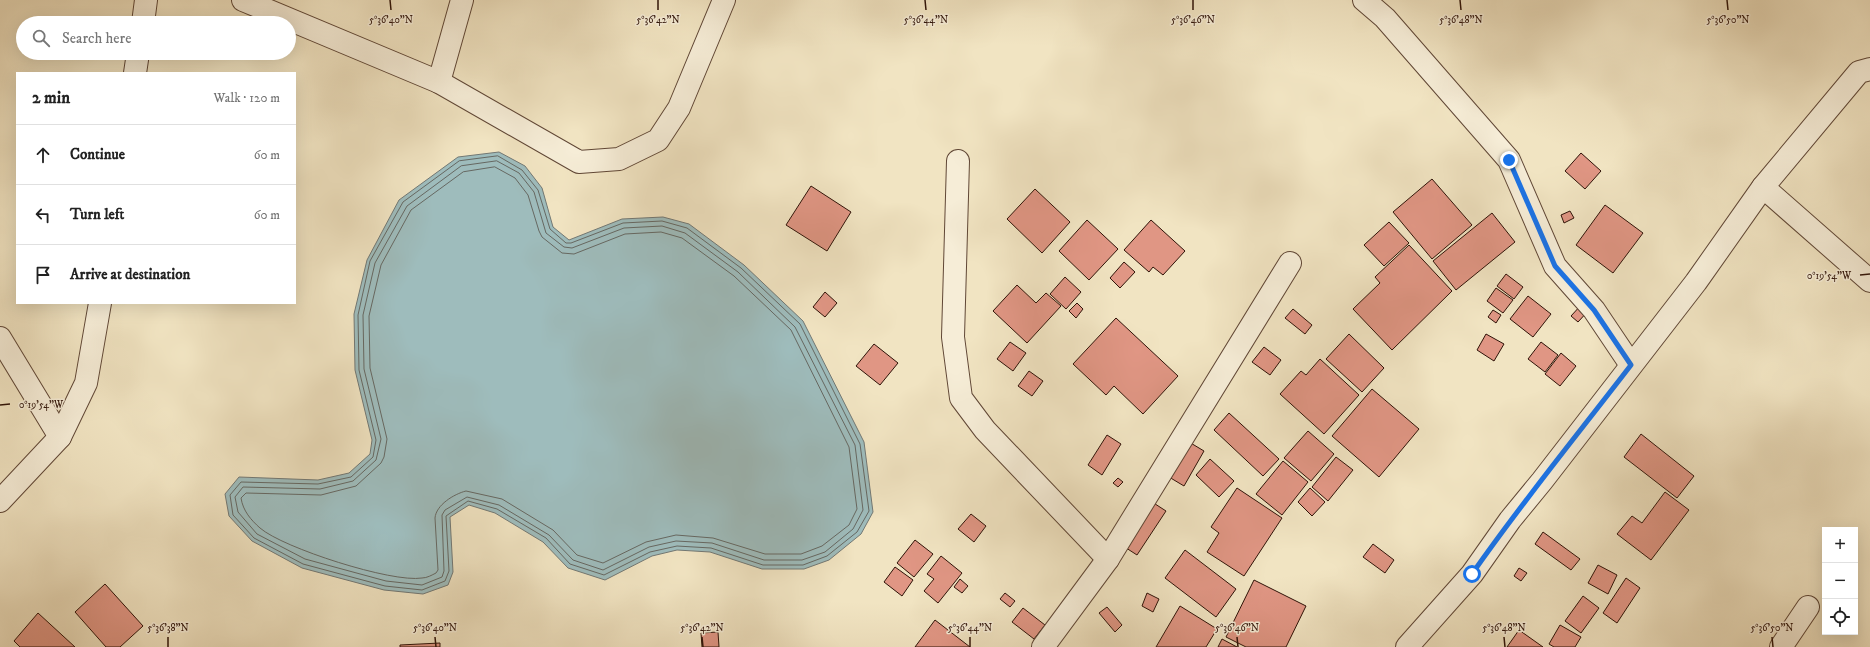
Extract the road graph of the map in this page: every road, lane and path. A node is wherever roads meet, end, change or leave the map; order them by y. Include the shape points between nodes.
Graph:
1 (146, 0) edge
2 (244, 0) edge
3 (462, 0) edge
4 (724, 0) edge
5 (1364, 0) edge
6 (144, 16) edge
7 (282, 16) edge
8 (296, 22) edge
9 (137, 60) edge
10 (1870, 69) edge
11 (135, 72) edge
12 (439, 82) junction
13 (958, 161) dead end
14 (1764, 187) junction
15 (1290, 263) dead end
16 (1870, 281) edge
17 (100, 304) edge
18 (0, 338) edge
19 (1631, 365) junction
20 (60, 437) junction
21 (0, 501) edge
22 (1108, 560) junction
23 (1808, 607) dead end
24 (1044, 647) edge
25 (1407, 647) edge
26 (1781, 647) edge

1 - 6 street
2 - 7 street
3 - 12 street
4 - 12 street via 675,114 658,140 620,159 579,162
5 - 19 street via 1385,18 1509,160 1555,266 1594,310
8 - 12 street
9 - 11 street
10 - 14 street via 1859,72
13 - 22 street via 953,337 961,398 985,430
14 - 16 street
14 - 19 street via 1696,282
15 - 22 street
17 - 20 street via 86,383
18 - 20 street
19 - 25 street via 1510,520 1472,574
20 - 21 street
22 - 24 street
23 - 26 street

